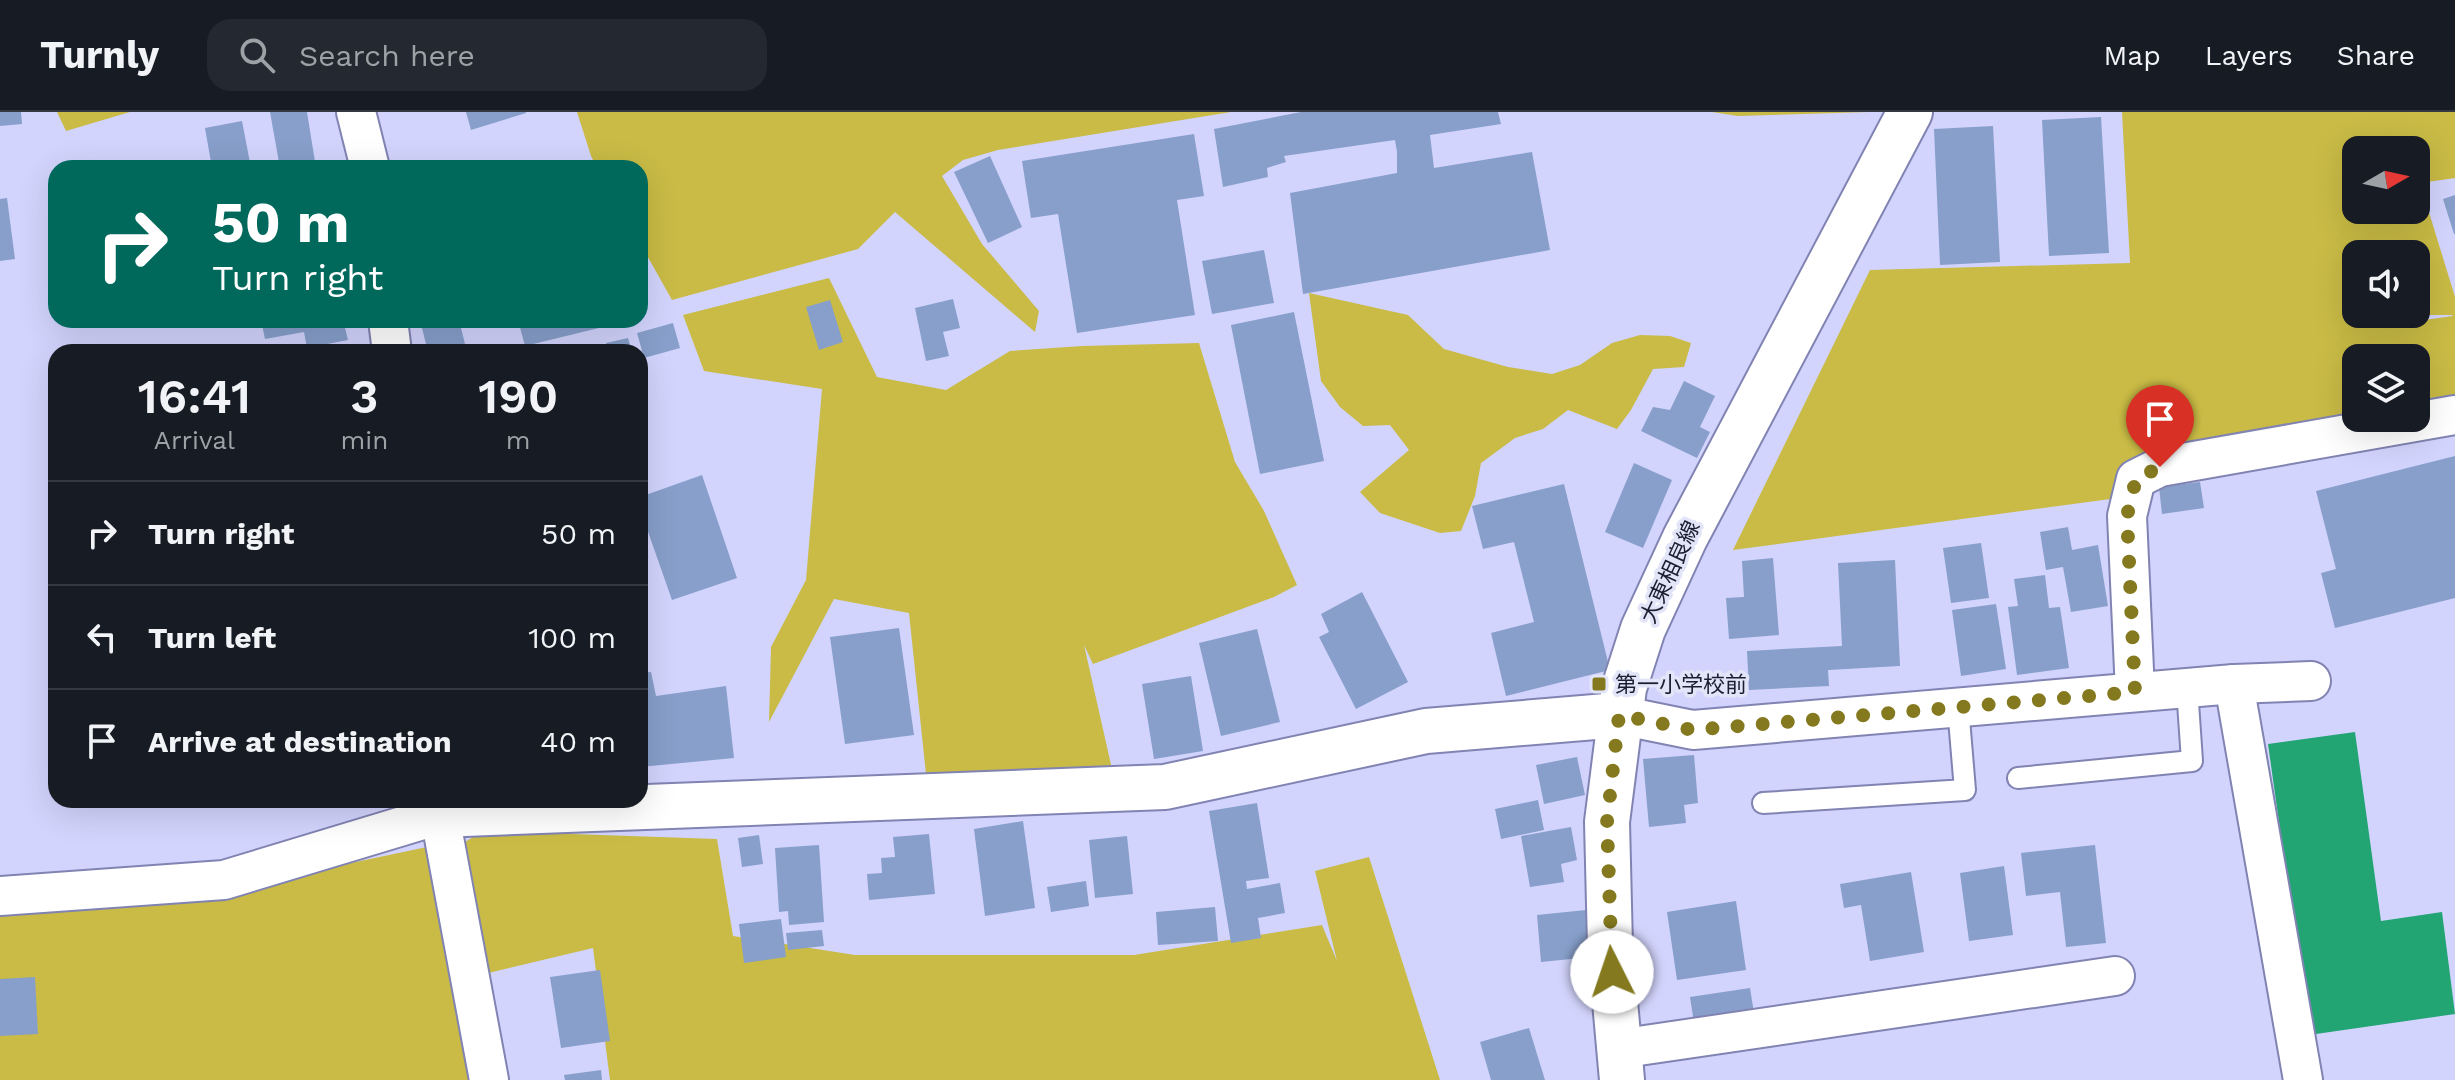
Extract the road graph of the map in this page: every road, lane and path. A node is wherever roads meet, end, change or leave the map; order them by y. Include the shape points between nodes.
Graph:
1 (356, 112) edge
2 (1910, 112) edge
3 (368, 160) edge
4 (2455, 415) edge
5 (2311, 681) dead end
6 (2234, 684) junction
7 (2187, 688) junction
8 (2135, 692) junction
9 (1958, 707) junction
10 (1619, 715) junction
11 (2018, 778) dead end
12 (648, 802) edge
13 (1763, 803) dead end
14 (438, 808) edge
15 (0, 896) edge
16 (2115, 976) dead end
17 (1620, 1065) edge
18 (489, 1080) edge
19 (2303, 1080) edge

1 - 3 street
2 - 10 street, 大東相良線 via 1685,538 1643,629
4 - 8 street via 2160,467 2136,479 2127,516
5 - 6 street
6 - 7 street
6 - 19 street
7 - 8 street
7 - 11 lane via 2192,761
8 - 9 street
9 - 10 street via 1693,730
9 - 13 lane via 1965,790
10 - 12 street via 1426,731 1165,787
10 - 17 street, 大東相良線 via 1607,822
14 - 15 street via 224,880
14 - 18 street
16 - 17 street

